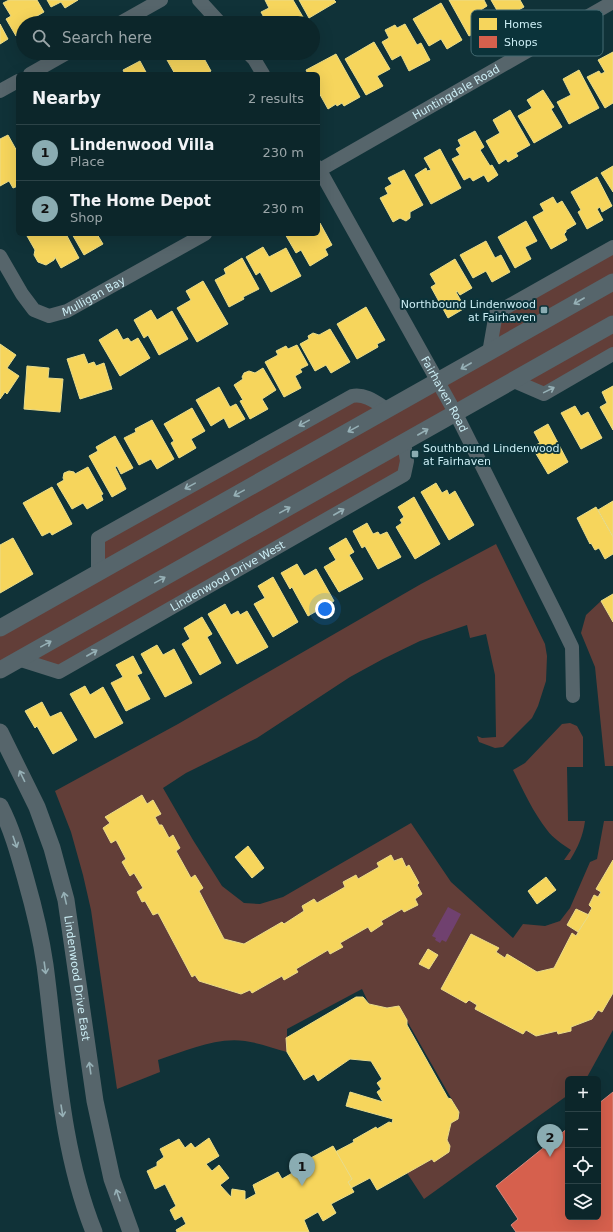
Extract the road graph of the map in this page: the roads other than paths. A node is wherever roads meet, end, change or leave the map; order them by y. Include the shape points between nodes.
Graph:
1 (161, 0) edge
2 (198, 0) edge
3 (613, 2) edge
4 (599, 10) edge
5 (132, 16) edge
6 (213, 16) edge
7 (518, 56) edge
8 (55, 60) edge
9 (255, 60) edge
10 (34, 72) edge
11 (262, 72) edge
12 (16, 82) edge
13 (0, 91) edge
14 (320, 168) edge
15 (320, 171) edge
16 (201, 236) edge
17 (613, 248) edge
18 (0, 256) edge
19 (613, 282) edge
20 (613, 324) edge
21 (489, 353) junction
22 (613, 354) edge
23 (438, 381) junction
24 (514, 381) junction
25 (388, 410) junction
26 (456, 414) junction
27 (404, 443) junction
28 (98, 573) junction
29 (0, 628) edge
30 (18, 659) junction
31 (0, 670) edge
32 (573, 696) dead end
33 (0, 732) edge
34 (0, 806) edge
35 (94, 1232) edge
36 (131, 1232) edge

1 - 5 street
2 - 6 street
3 - 4 street, Huntingdale Road
7 - 14 street, Huntingdale Road
8 - 10 street
9 - 11 street
12 - 13 street
15 - 23 street, Fairhaven Road
16 - 18 street, Mulligan Bay via 67,311 49,316 34,310
17 - 21 street via 496,313
19 -> 21 street
20 - 24 street
21 -> 23 street
24 -> 22 street via 544,394
23 - 25 street
23 - 26 street, Fairhaven Road
24 - 26 street
25 -> 28 street
25 -> 28 street via 370,399 357,394 352,396 105,534 98,538
27 -> 26 street
26 - 32 street, Fairhaven Road via 572,647
30 -> 27 street
30 -> 27 street, Lindenwood Drive West via 59,672 404,475 407,461
28 - 29 street
30 - 31 street
36 -> 33 street, Lindenwood Drive East via 112,1179 99,1122 66,900 52,848 37,807
34 -> 35 street via 21,860 34,908 44,964 65,1128 81,1193

